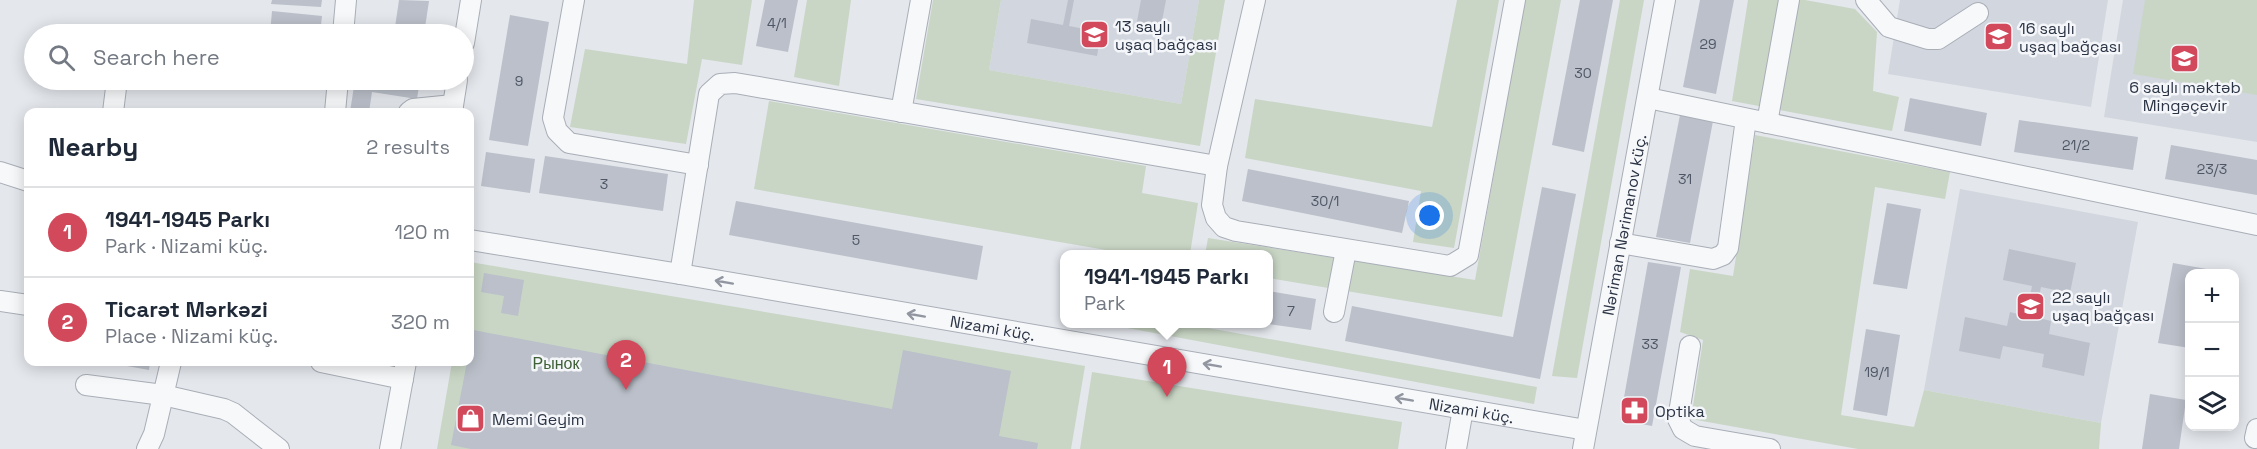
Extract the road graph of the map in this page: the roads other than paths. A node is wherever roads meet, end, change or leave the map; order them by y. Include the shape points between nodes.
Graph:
1 (346, 0) edge
2 (471, 0) edge
3 (574, 0) edge
4 (921, 0) edge
5 (1256, 0) edge
6 (1515, 0) edge
7 (1665, 0) edge
8 (1789, 0) edge
9 (1866, 0) edge
10 (1978, 13) dead end
11 (344, 24) edge
12 (467, 24) edge
13 (116, 90) edge
14 (337, 90) edge
15 (455, 90) edge
16 (1648, 98) junction
17 (114, 108) edge
18 (335, 108) edge
19 (452, 108) edge
20 (902, 112) junction
21 (1746, 119) junction
22 (1767, 123) junction
23 (698, 165) junction
24 (1217, 166) junction
25 (0, 172) edge
26 (24, 180) edge
27 (2257, 225) edge
28 (474, 241) edge
29 (1620, 243) junction
30 (1346, 250) junction
31 (680, 274) junction
32 (0, 302) edge
33 (24, 305) edge
34 (1334, 312) dead end
35 (1690, 346) dead end
36 (170, 366) edge
37 (363, 366) edge
38 (405, 370) edge
39 (86, 385) dead end
40 (163, 395) junction
41 (1463, 409) junction
42 (1584, 440) edge
43 (147, 449) edge
44 (279, 449) edge
45 (390, 449) edge
46 (1456, 449) edge
47 (1770, 449) edge

1 - 11 street
2 - 12 street
3 - 23 street via 553,118 557,131 569,142
4 - 20 street
5 - 24 street
6 - 30 street via 1468,255 1450,266
7 - 16 street, Nəriman Nərimanov küç.
8 - 22 street
9 - 10 street via 1889,27 1928,39 1938,39
13 - 17 street
14 - 18 street
15 - 19 street
16 - 21 street
16 - 29 street, Nəriman Nərimanov küç.
20 - 23 street via 735,83 720,84 709,94
20 - 24 street
21 - 22 street
21 - 29 street via 1728,248 1723,255 1713,260
22 - 27 street
23 - 31 street
24 - 30 street via 1212,205 1224,226
25 - 26 street
28 - 31 street, Nizami küç.
29 - 42 street, Nəriman Nərimanov küç.
30 - 34 street
41 -> 31 street, Nizami küç.
32 - 33 street
35 - 47 street via 1678,419 1683,429 1695,436
36 - 40 street
37 - 38 street
38 - 45 street
39 - 40 street
40 - 43 street
40 - 44 street via 233,413
41 - 42 street, Nizami küç.
41 - 46 street

